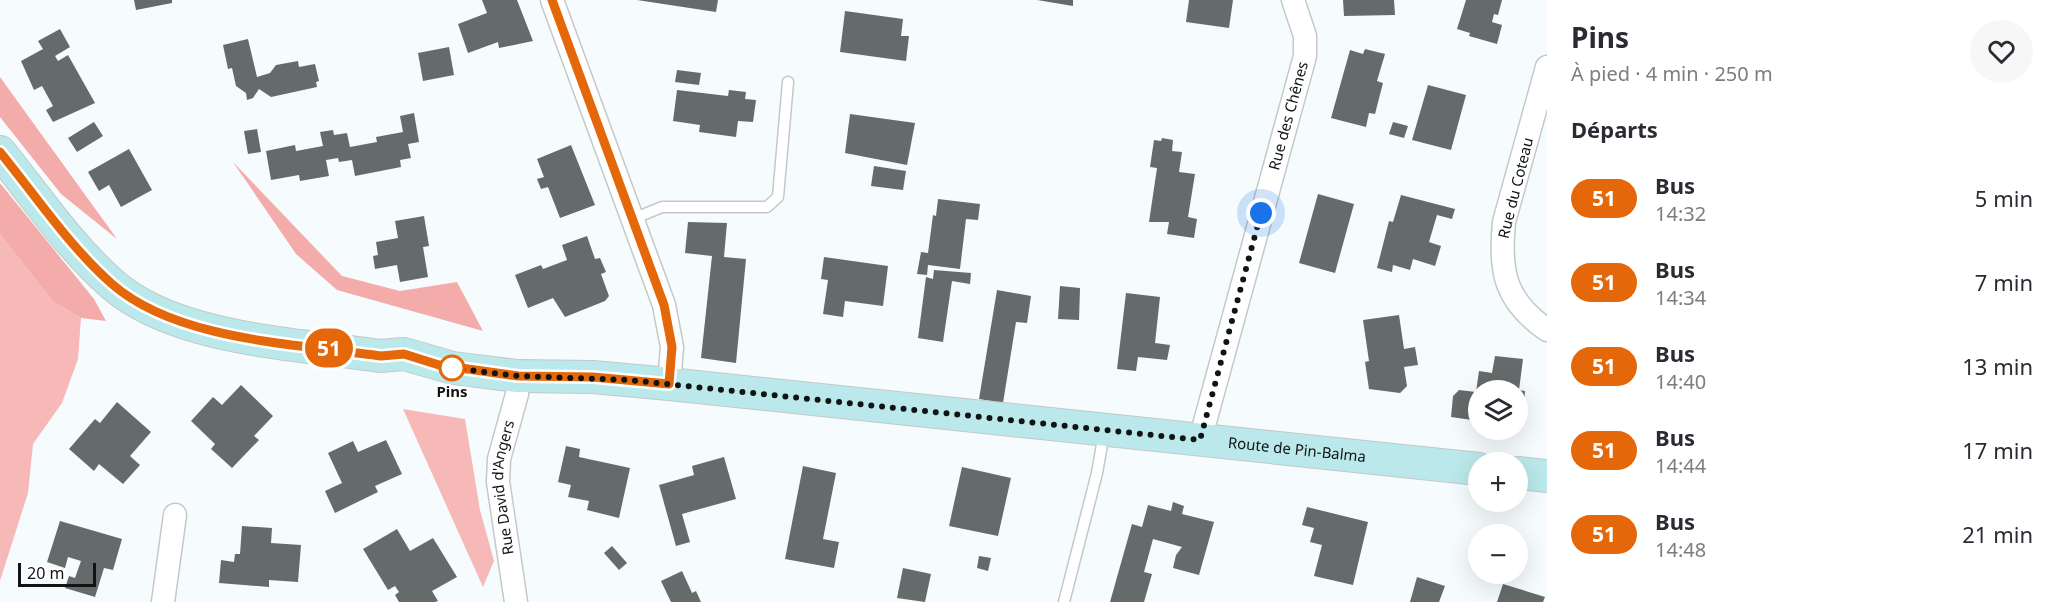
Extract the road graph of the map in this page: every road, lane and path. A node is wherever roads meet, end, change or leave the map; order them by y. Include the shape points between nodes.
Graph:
1 (552, 0) edge
2 (1293, 0) edge
3 (1547, 67) edge
4 (788, 82) dead end
5 (0, 152) edge
6 (633, 219) junction
7 (1547, 330) edge
8 (669, 384) junction
9 (518, 385) junction
10 (1105, 429) junction
11 (1200, 440) junction
12 (1468, 468) edge
13 (1528, 474) edge
14 (1547, 476) edge
15 (175, 515) dead end
16 (163, 602) edge
17 (516, 602) edge
18 (1064, 602) edge

1 - 6 street
2 - 11 street, Rue des Chênes via 1305,36 1305,56
3 - 7 street, Rue du Coteau via 1504,222 1501,247 1512,297 1528,317
4 - 6 lane via 778,197 767,207 662,207
5 - 9 street, Route de Pin-Balma via 84,256 113,285 164,315 203,329 381,356 404,354
6 - 8 street via 670,328
8 - 9 street, Route de Pin-Balma via 579,378 551,389
8 - 10 street, Route de Pin-Balma
9 - 17 street, Rue David d'Angers via 499,459 498,482
10 - 11 street, Route de Pin-Balma
10 - 18 lane
11 - 12 street, Route de Pin-Balma
13 - 14 street
15 - 16 street

